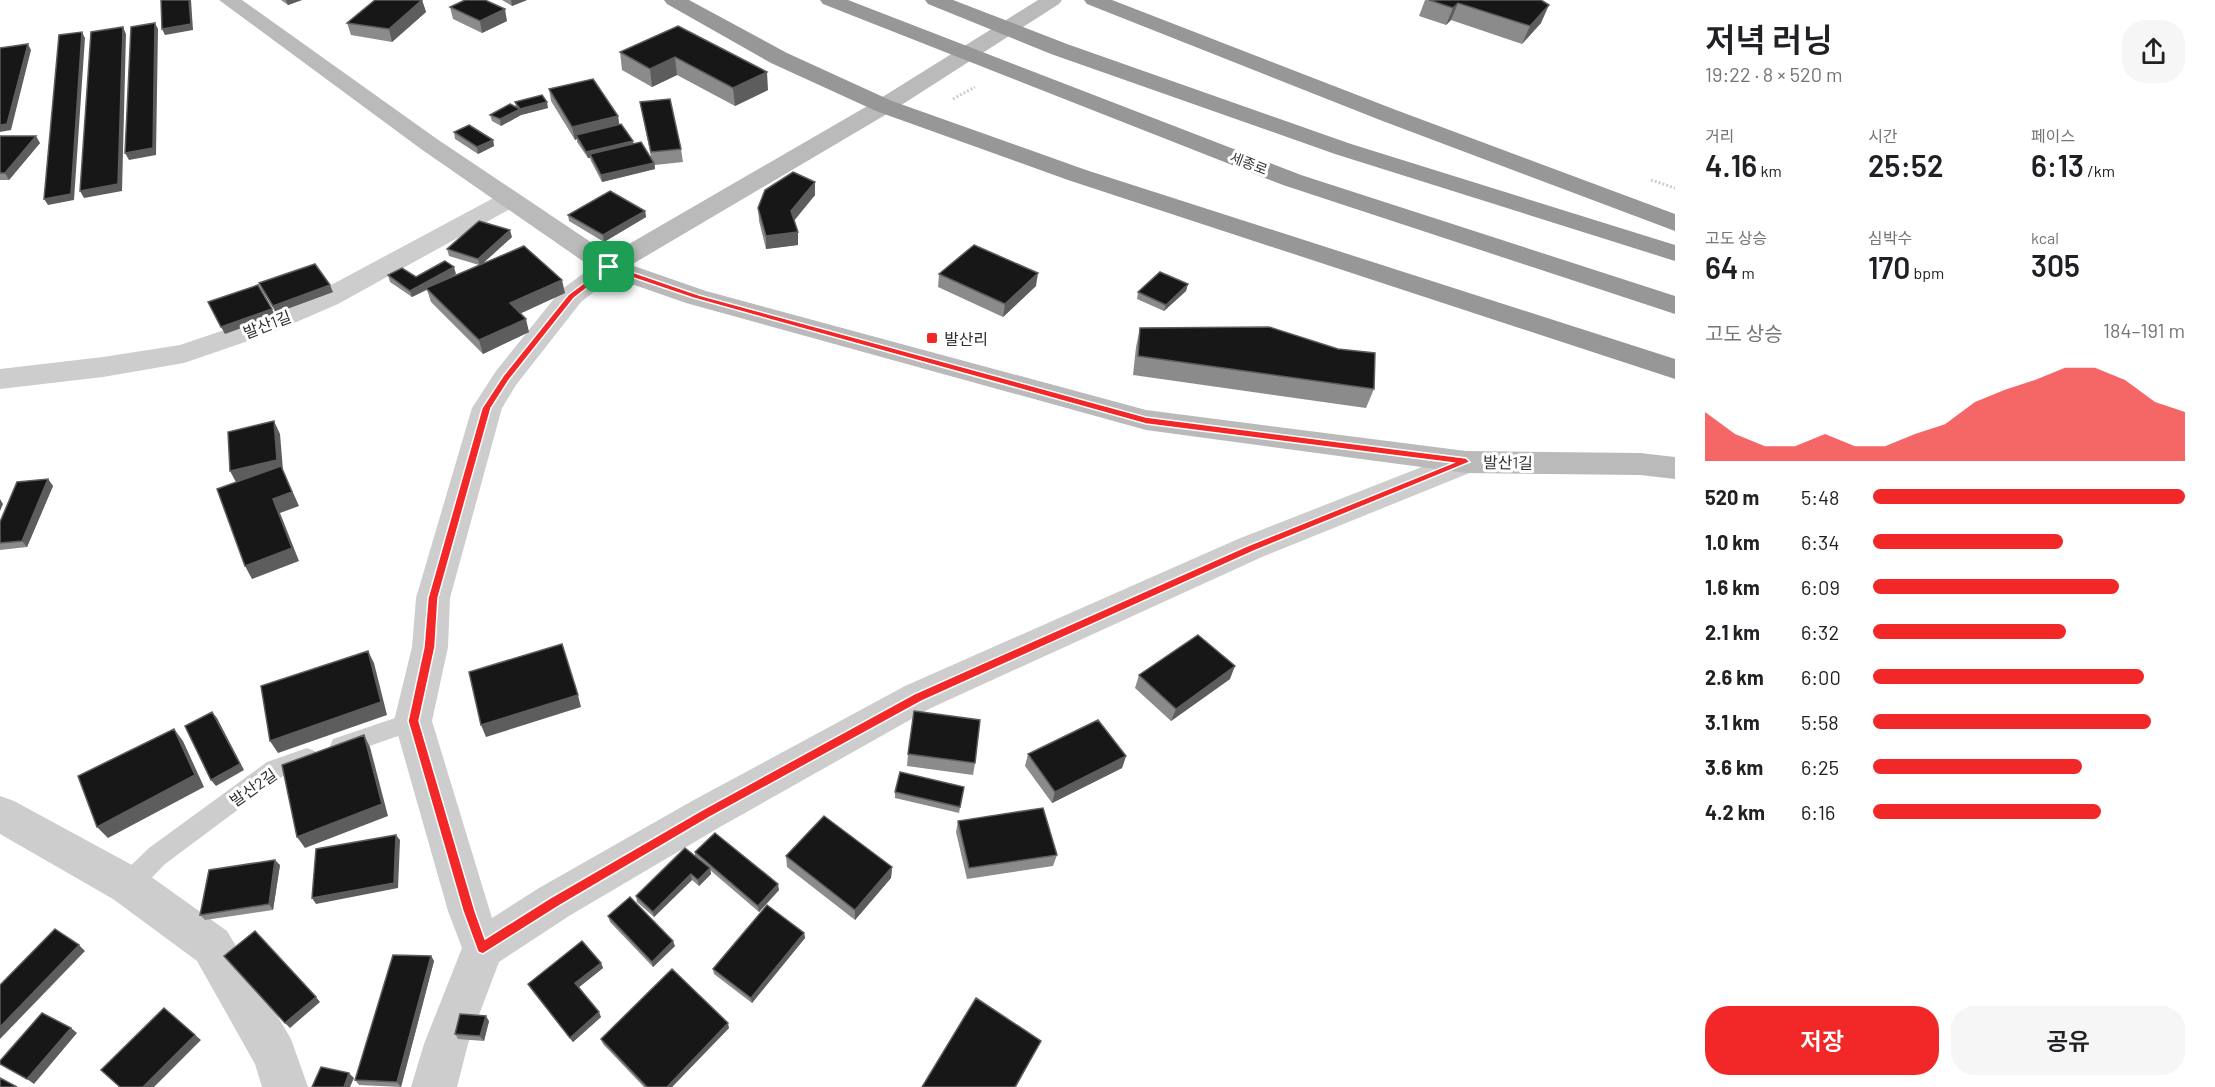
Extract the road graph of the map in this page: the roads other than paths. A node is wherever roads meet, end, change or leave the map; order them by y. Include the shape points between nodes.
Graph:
1 (229, 0) edge
2 (675, 0) edge
3 (830, 0) edge
4 (935, 0) edge
5 (1052, 0) edge
6 (1094, 0) edge
7 (884, 106) junction
8 (510, 199) junction
9 (1675, 223) edge
10 (1675, 253) edge
11 (609, 267) junction
12 (1675, 305) edge
13 (1675, 369) edge
14 (0, 380) edge
15 (1466, 462) junction
16 (1675, 468) edge
17 (413, 721) junction
18 (0, 814) edge
19 (128, 885) junction
20 (483, 948) junction
21 (285, 1087) edge
22 (434, 1087) edge

1 - 8 street, 발산1길
2 - 7 highway via 779,58
3 - 12 highway, 세종로 via 1292,180
4 - 10 highway via 1059,49 1343,149
5 - 7 street
6 - 9 highway
7 - 11 street
7 - 13 highway via 1088,179
8 - 11 street, 발산1길
8 - 14 street, 발산1길 via 328,298 261,327 184,354
11 - 15 street, 발산1길 via 707,300 1146,420
11 - 17 street via 571,297 487,408 433,598 430,647
15 - 16 street, 발산1길
15 - 20 street via 1250,549 918,697 696,820
17 - 19 lane, 발산2길 via 275,769 157,856
17 - 20 street
18 - 19 street
19 - 21 street via 212,946 274,1055
20 - 22 street

